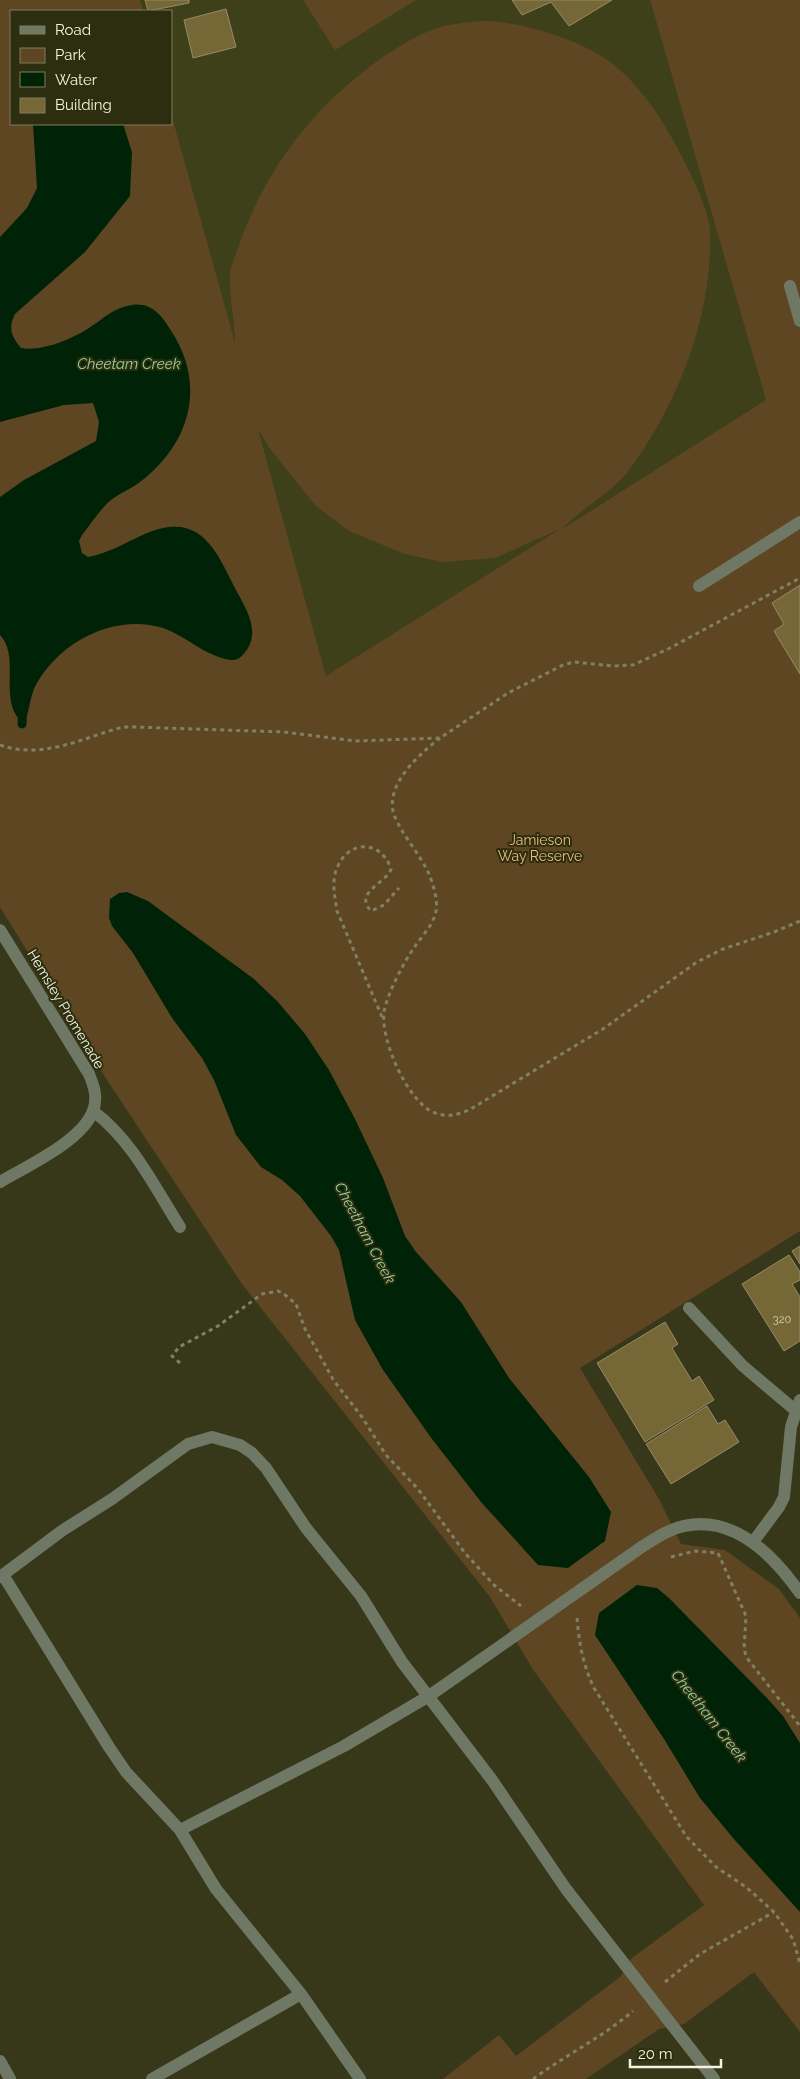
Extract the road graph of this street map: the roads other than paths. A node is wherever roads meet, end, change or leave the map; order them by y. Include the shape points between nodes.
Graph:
1 (790, 286) dead end
2 (800, 321) edge
3 (800, 522) edge
4 (699, 586) dead end
5 (0, 930) edge
6 (93, 1111) junction
7 (0, 1182) edge
8 (180, 1227) dead end
9 (689, 1308) dead end
10 (798, 1405) edge
11 (753, 1542) junction
12 (2, 1576) edge
13 (800, 1593) edge
14 (429, 1696) junction
15 (180, 1830) junction
16 (301, 1994) junction
17 (0, 2061) edge
18 (10, 2079) edge
19 (152, 2079) edge
20 (360, 2079) edge
21 (714, 2079) edge

1 - 2 street
3 - 4 street
5 - 6 street, Hemsley Promenade via 89,1074 96,1098
6 - 7 street via 75,1136
6 - 8 street via 121,1135
9 - 10 street via 742,1366
10 - 11 street via 791,1427 784,1497
11 - 13 street via 767,1553
11 - 14 street via 717,1527 677,1528 643,1546
12 - 14 street via 188,1444 203,1438 224,1440 240,1445 260,1461 292,1511 361,1596 402,1662
12 - 15 street via 108,1747 126,1772
14 - 15 street via 352,1741
14 - 21 street via 566,1888
15 - 16 street via 216,1889
16 - 19 street
16 - 20 street
17 - 18 street

